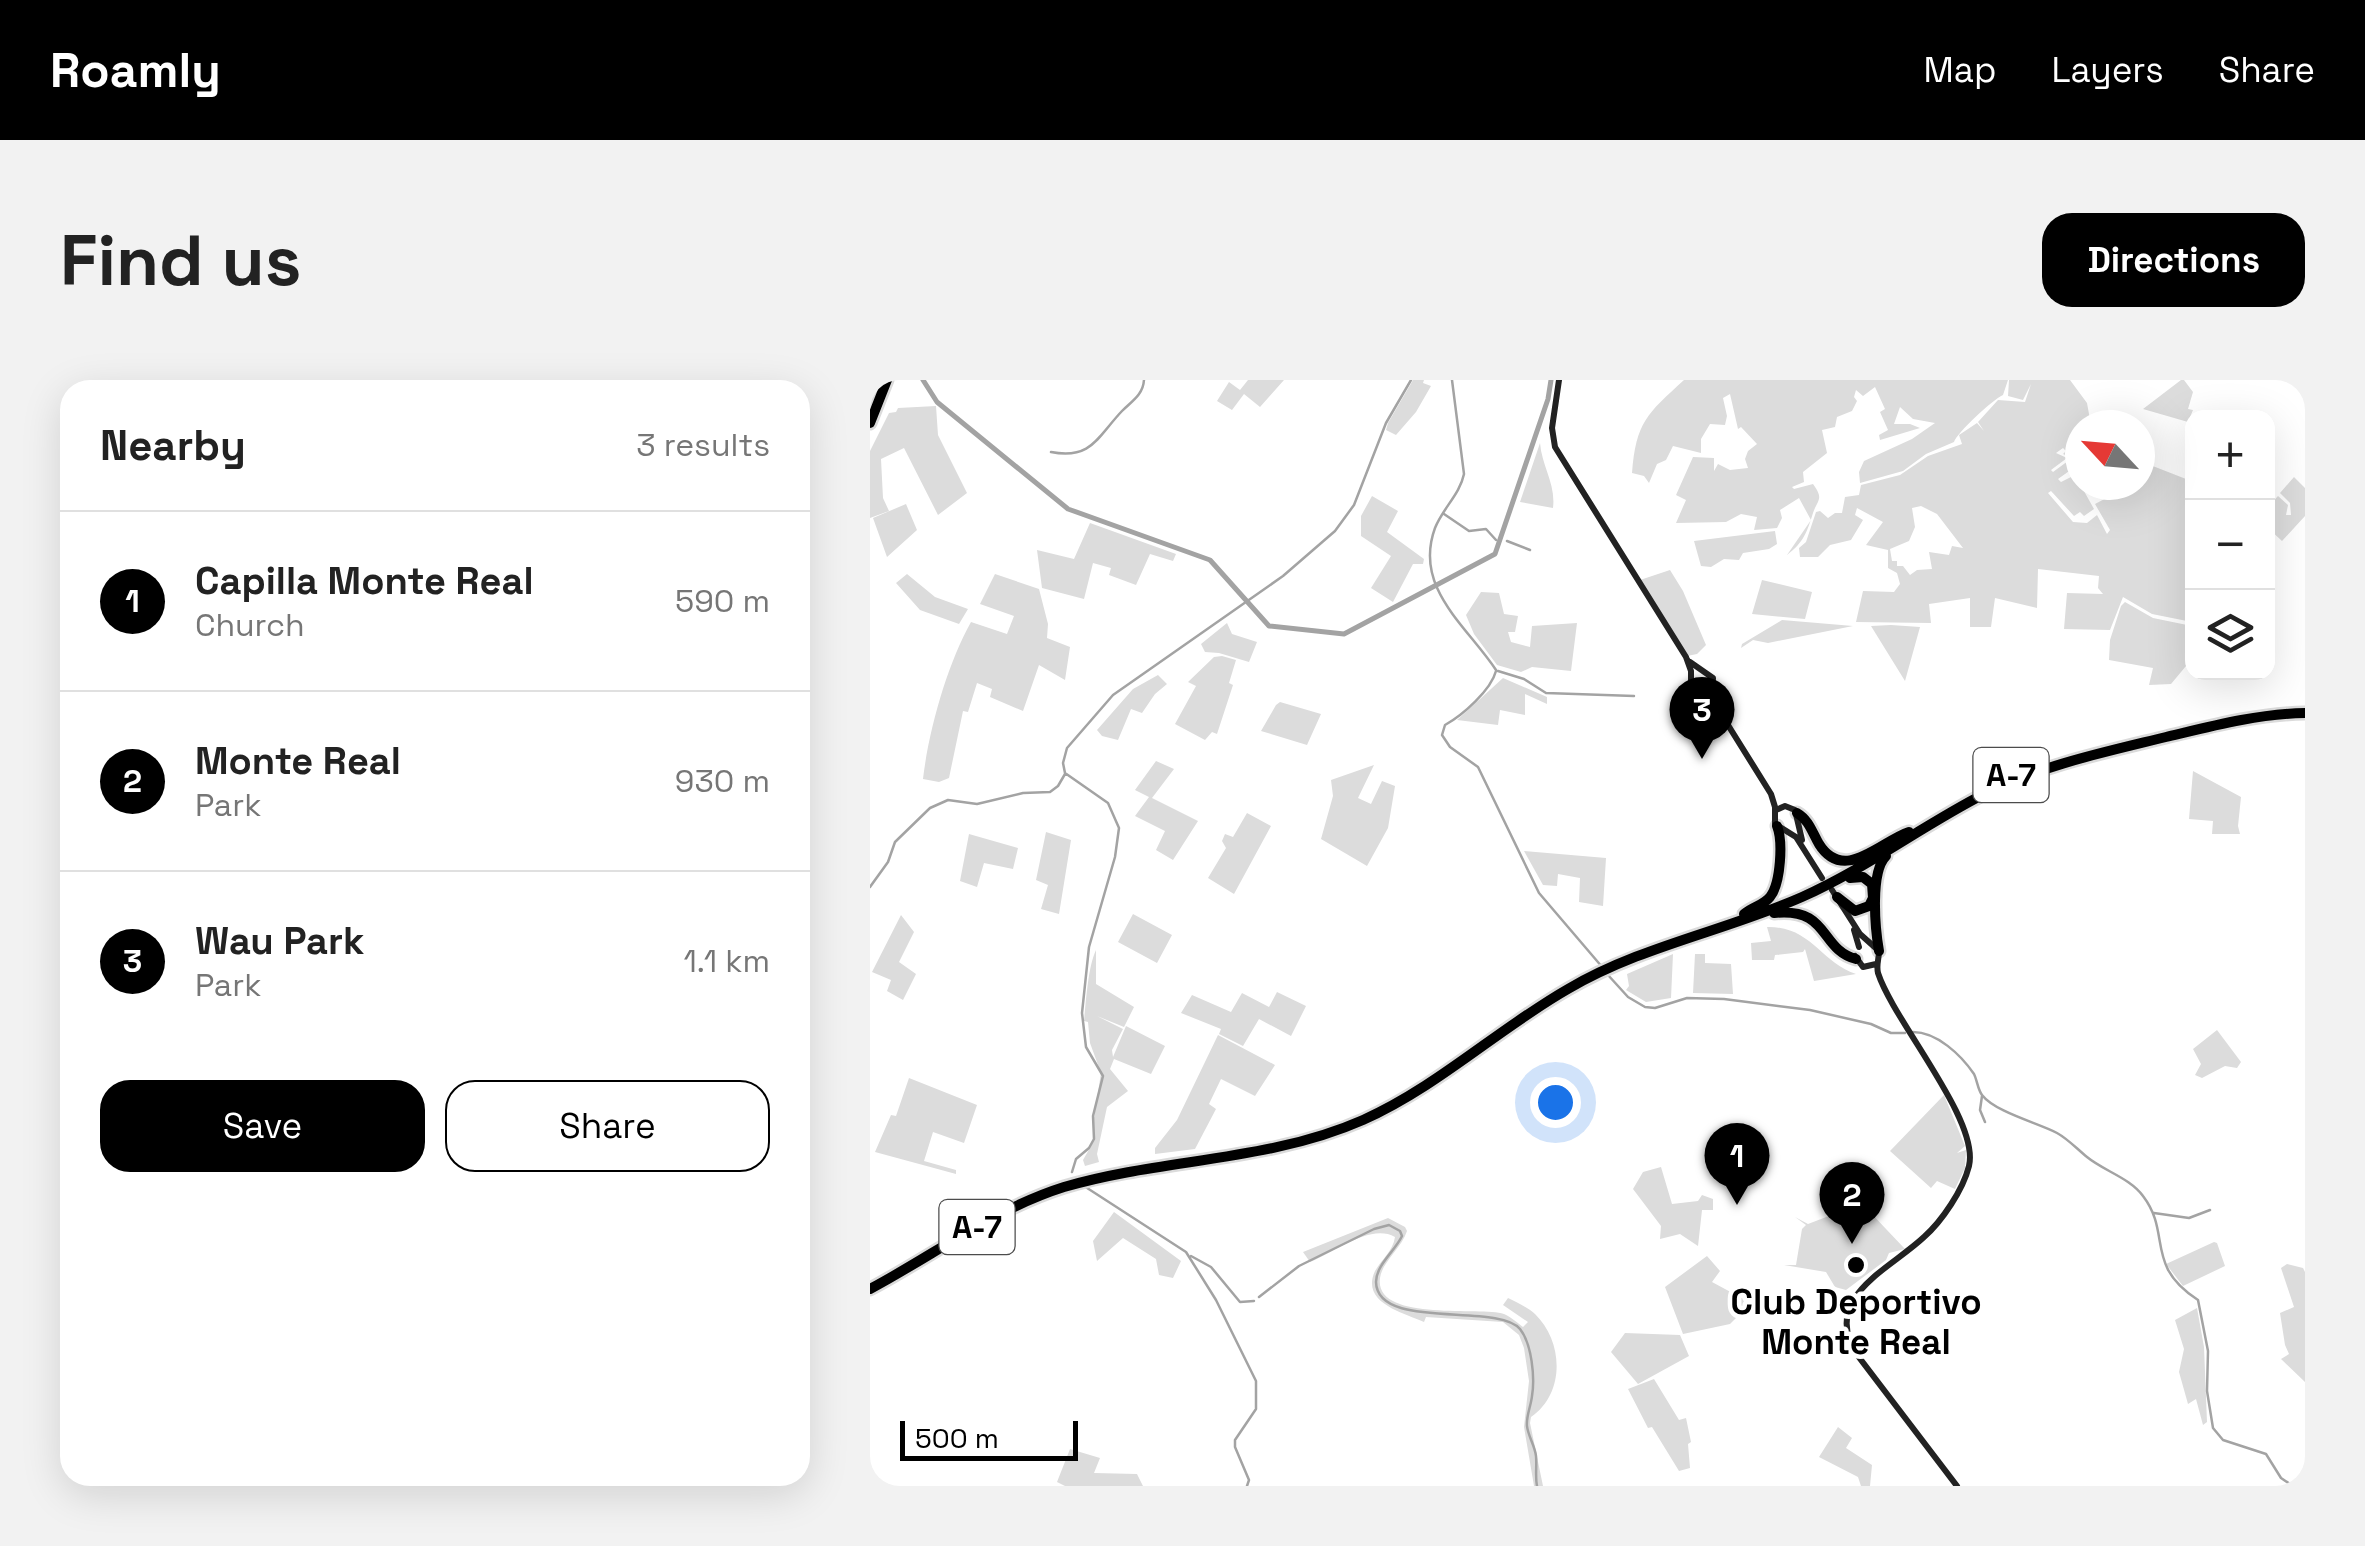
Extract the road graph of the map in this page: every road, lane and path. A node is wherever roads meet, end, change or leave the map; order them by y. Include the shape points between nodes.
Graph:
1 (885, 380) edge
2 (1559, 380) edge
3 (870, 412) edge
4 (870, 423) edge
5 (1686, 657) junction
6 (1701, 671) junction
7 (1691, 677) junction
8 (1712, 690) junction
9 (1701, 695) junction
10 (1718, 709) junction
11 (2305, 710) edge
12 (1771, 794) junction
13 (1785, 806) junction
14 (1776, 811) junction
15 (1796, 818) junction
16 (1782, 828) junction
17 (1911, 834) junction
18 (1833, 892) junction
19 (1774, 913) junction
20 (1744, 914) junction
21 (1676, 941) junction
22 (1874, 947) junction
23 (1857, 953) junction
24 (1614, 962) junction
25 (1876, 964) junction
26 (1868, 968) junction
27 (1884, 987) junction
28 (870, 1286) edge
29 (1853, 1349) junction
30 (1843, 1354) dead end
31 (1957, 1486) edge

1 - 3 highway
1 - 4 highway
2 - 5 main road via 1555,447
5 - 6 main road
5 - 7 main road
6 - 7 main road
6 - 8 main road via 1712,678
7 - 9 main road via 1691,688
8 - 9 main road
8 - 10 main road
9 - 10 main road
10 - 12 main road
11 - 17 highway, A-7 via 2247,712 2042,764 1968,796
12 - 13 main road
12 - 14 main road
13 - 14 main road
13 - 15 main road
14 - 16 main road
15 - 16 main road
15 - 16 main road via 1823,877
15 - 17 highway via 1805,818 1825,852 1845,861
16 - 20 highway via 1773,893
17 - 20 highway, A-7 via 1822,883
17 - 21 highway, A-7 via 1798,899
17 - 22 highway via 1877,869
18 - 19 highway via 1851,910 1862,912 1872,902 1873,888 1854,876
18 - 22 main road
18 - 23 main road via 1854,930
19 - 21 highway
19 - 23 highway via 1804,915 1843,954
20 - 24 highway, A-7
21 - 24 highway, A-7
22 - 23 main road
22 - 25 main road
23 - 26 main road
24 - 28 highway, A-7 via 1546,996 1400,1094 1335,1125 1050,1189 982,1217
25 - 26 main road
25 - 27 main road
26 - 27 main road
27 - 29 main road via 1946,1091 1970,1164 1929,1233 1854,1297 1847,1324
29 - 30 main road
29 - 31 main road

